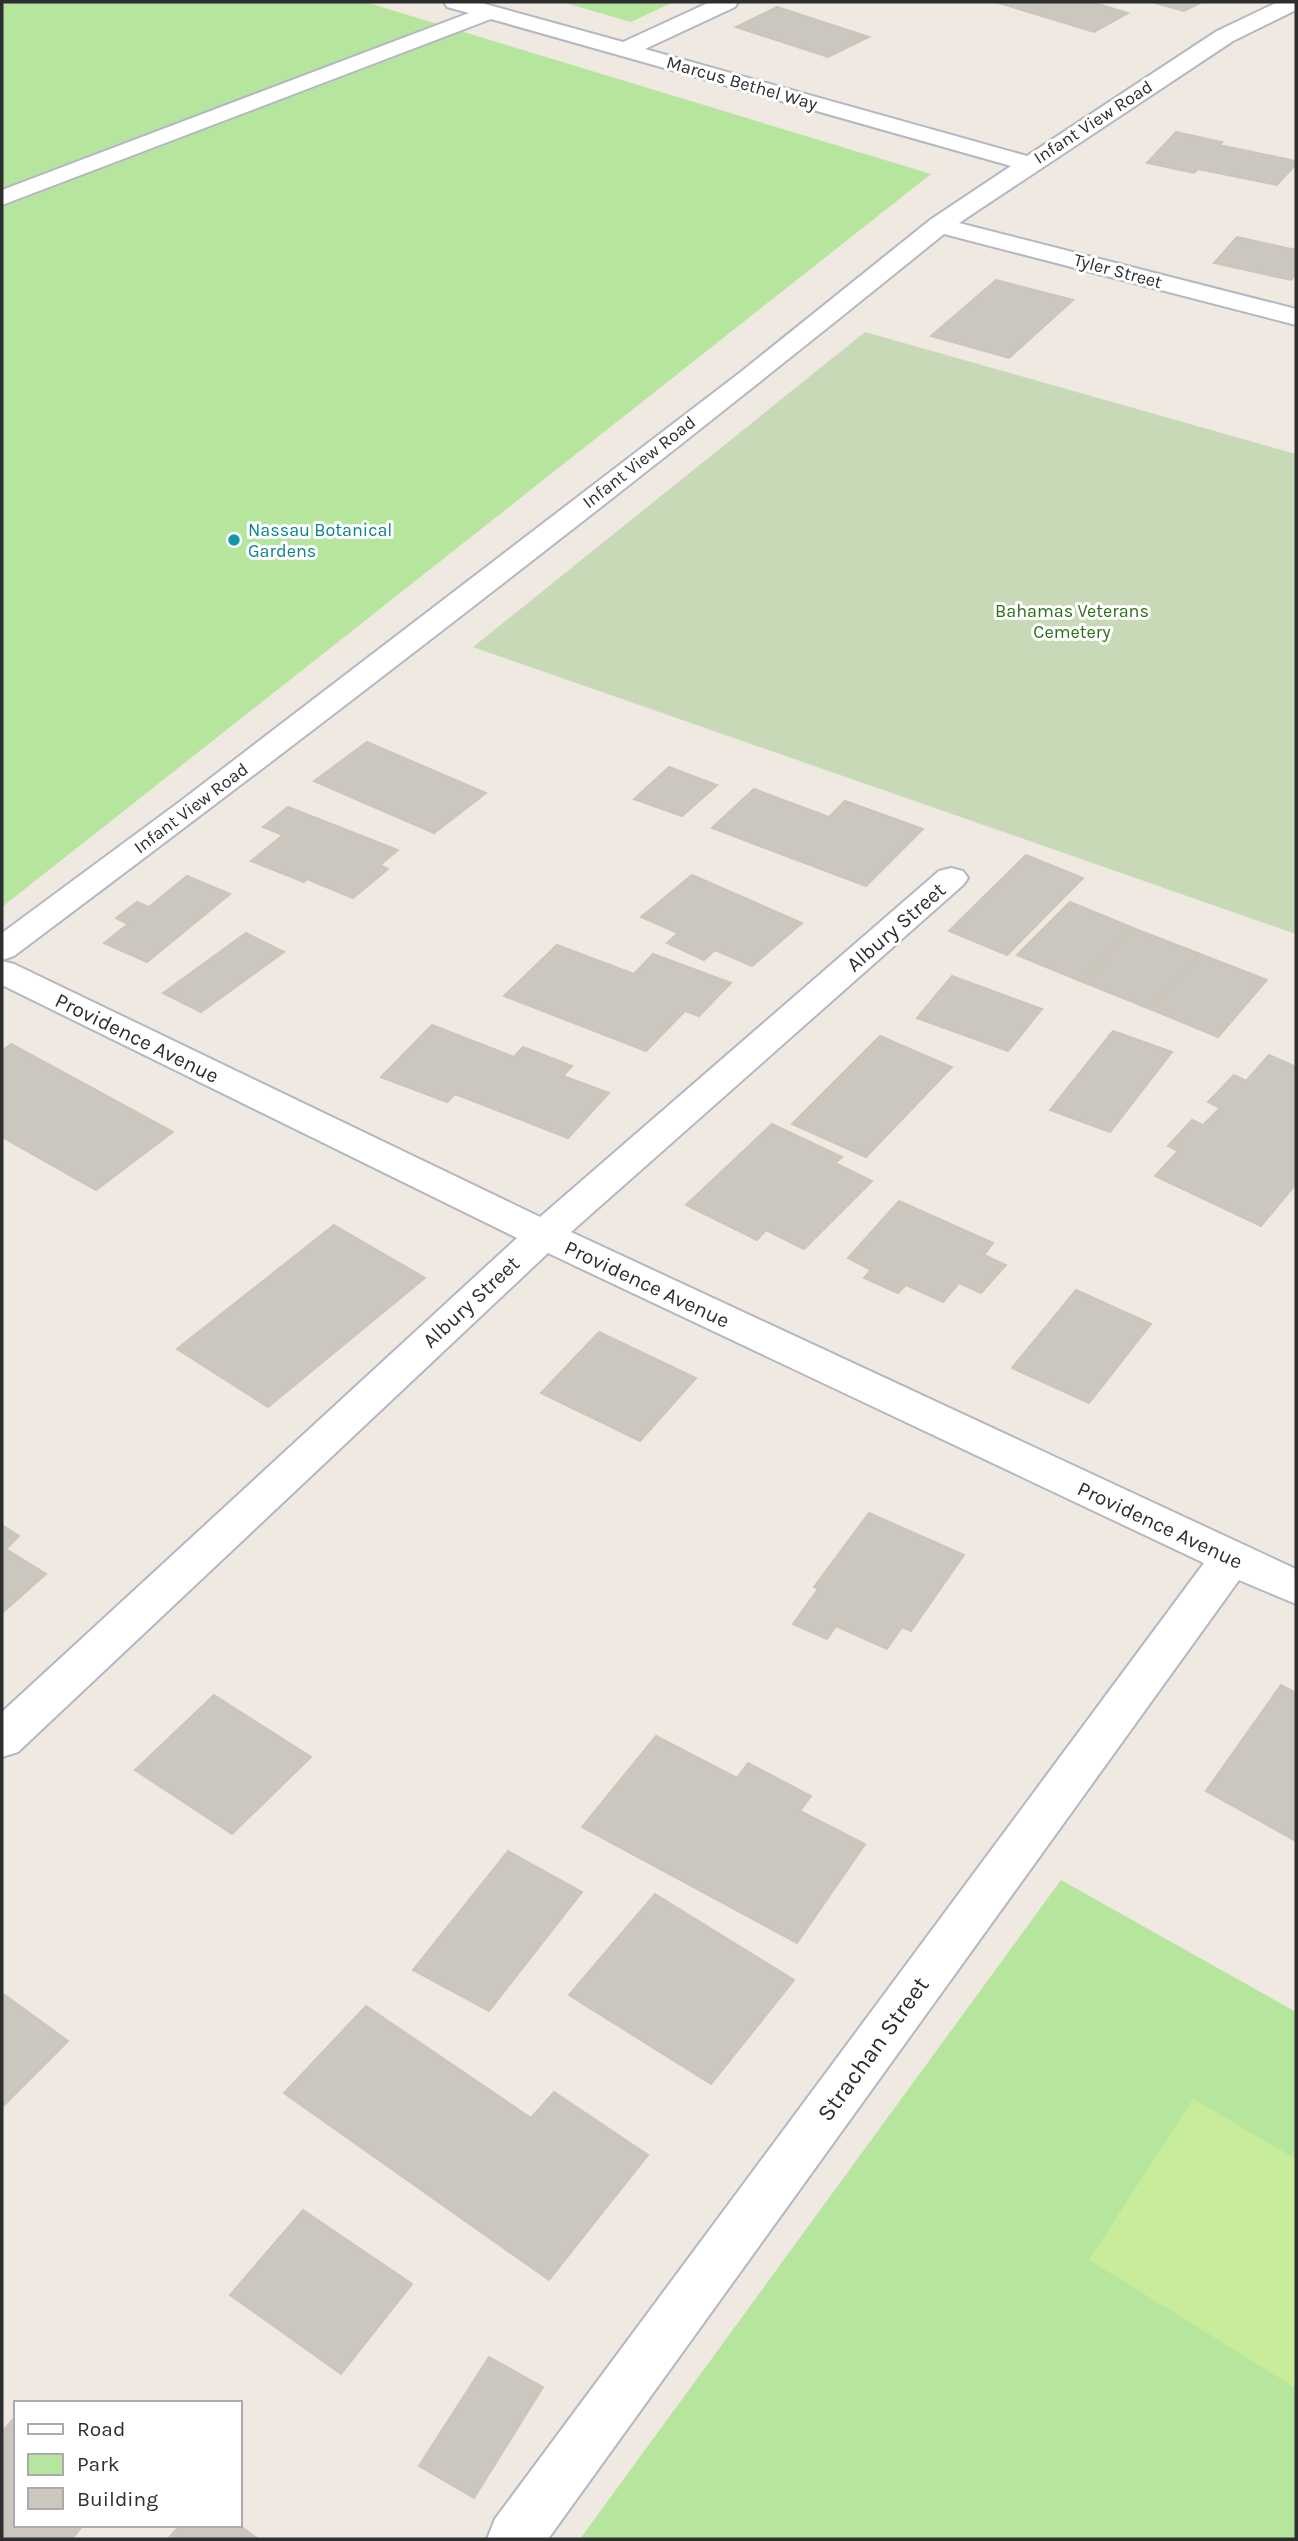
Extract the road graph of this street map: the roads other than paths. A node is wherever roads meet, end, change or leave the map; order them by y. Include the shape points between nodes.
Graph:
1 (455, 2) edge
2 (727, 2) edge
3 (1295, 2) edge
4 (490, 12) junction
5 (625, 50) junction
6 (1029, 164) junction
7 (2, 198) edge
8 (939, 225) junction
9 (1296, 317) edge
10 (951, 878) dead end
11 (2, 949) edge
12 (2, 972) edge
13 (544, 1235) junction
14 (1231, 1558) junction
15 (1296, 1588) edge
16 (2, 1739) edge
17 (516, 2539) edge

1 - 4 street, Marcus Bethel Way
2 - 5 street
3 - 6 street, Infant View Road via 1225,36
4 - 5 street, Marcus Bethel Way
4 - 7 street
5 - 6 street, Marcus Bethel Way
6 - 8 street, Infant View Road
8 - 9 street, Tyler Street
8 - 11 street, Infant View Road via 751,377
10 - 13 street, Albury Street
12 - 13 street, Providence Avenue
13 - 14 street, Providence Avenue
13 - 16 street, Albury Street
14 - 15 street, Providence Avenue
14 - 17 street, Strachan Street

